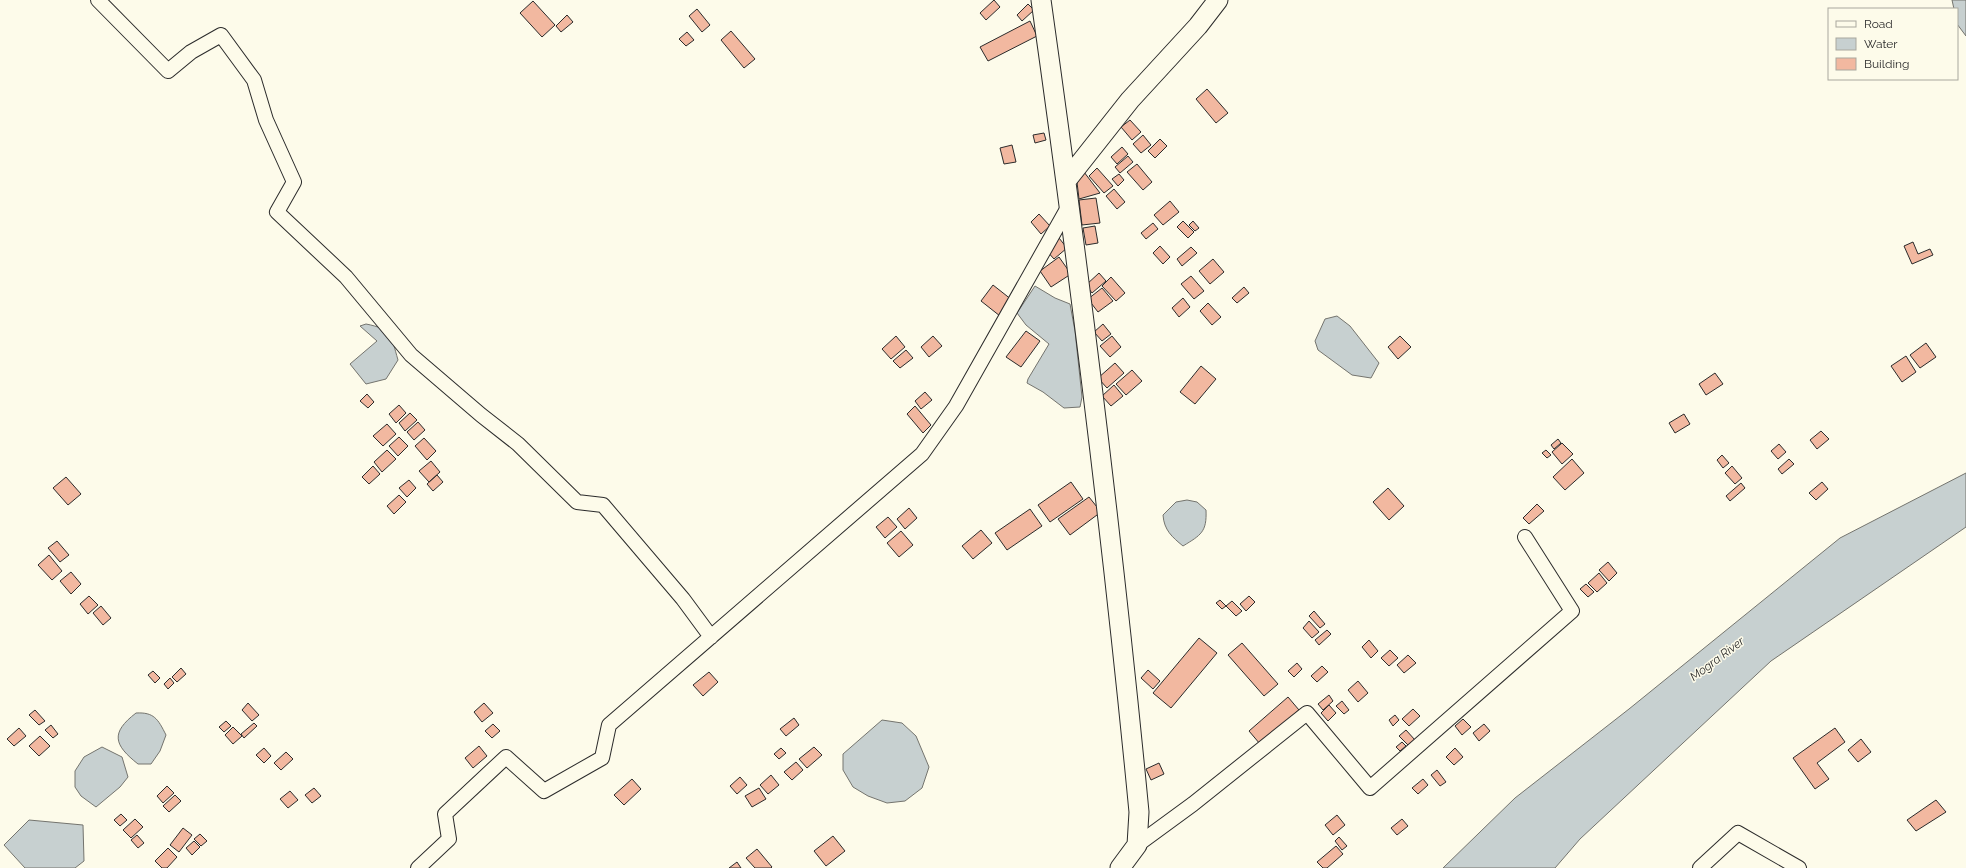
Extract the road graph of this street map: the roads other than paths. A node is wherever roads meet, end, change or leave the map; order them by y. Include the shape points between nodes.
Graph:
1 (98, 0) edge
2 (1041, 0) edge
3 (1218, 0) edge
4 (1066, 181) junction
5 (1070, 204) junction
6 (1525, 537) dead end
7 (711, 637) junction
8 (1137, 845) junction
9 (418, 868) edge
10 (1120, 868) edge
11 (1700, 868) edge
12 (1799, 868) edge

1 - 7 street via 168,71 191,52 221,35 254,80 266,120 294,182 277,212 346,277 411,355 480,415 518,444 577,502 603,506 683,599
2 - 4 street
3 - 4 street via 1198,26 1130,100
4 - 5 street
5 - 7 street via 956,406 922,454
5 - 8 street via 1113,553 1139,812
6 - 8 street via 1572,611 1370,788 1307,713
7 - 9 street via 610,725 602,758 544,791 506,757 445,814 449,839
8 - 10 street
11 - 12 street via 1738,833

